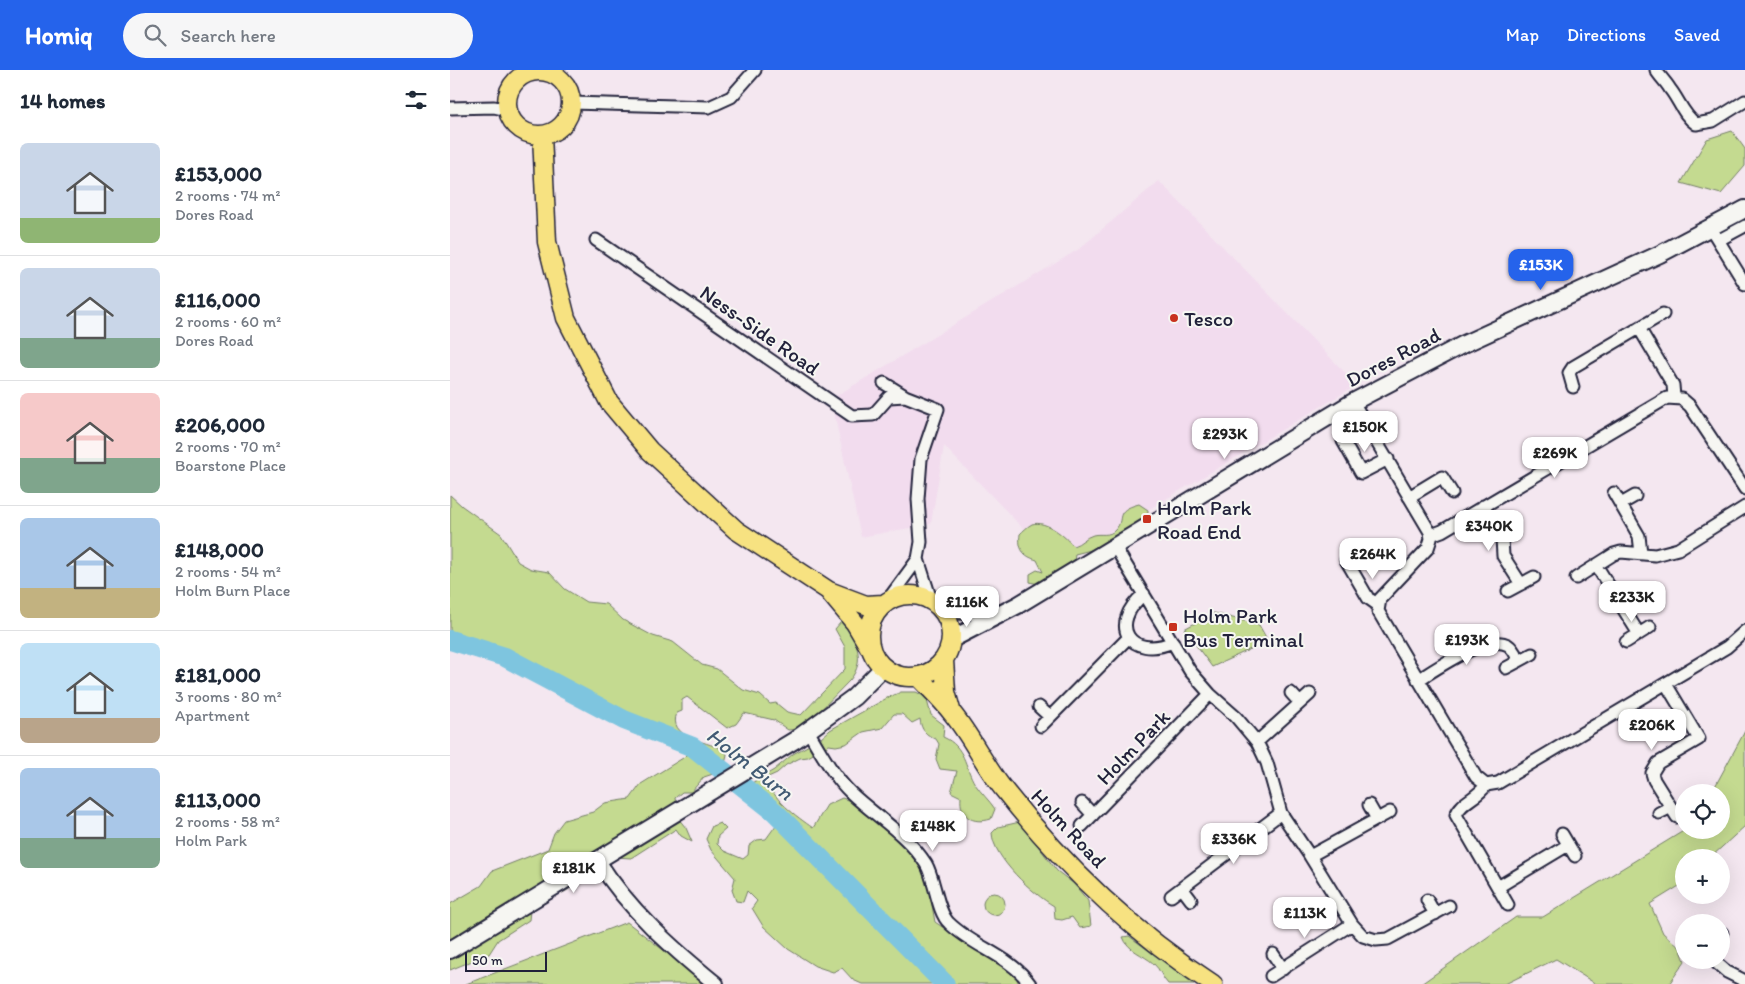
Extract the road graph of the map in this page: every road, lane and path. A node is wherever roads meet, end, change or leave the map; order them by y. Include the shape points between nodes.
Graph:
1 (540, 70) edge
2 (755, 70) edge
3 (1656, 70) edge
4 (1745, 101) edge
5 (572, 103) junction
6 (450, 108) edge
7 (508, 110) junction
8 (542, 135) junction
9 (1745, 209) edge
10 (1745, 226) edge
11 (1715, 234) junction
12 (596, 240) dead end
13 (1745, 284) edge
14 (1663, 314) dead end
15 (1639, 328) junction
16 (884, 383) dead end
17 (1572, 387) dead end
18 (905, 396) junction
19 (1674, 397) junction
20 (1353, 402) junction
21 (1343, 441) dead end
22 (1388, 459) junction
23 (1745, 489) edge
24 (1452, 493) dead end
25 (1614, 493) dead end
26 (1635, 496) dead end
27 (1409, 497) junction
28 (1621, 504) junction
29 (1483, 506) junction
30 (1745, 507) edge
31 (1431, 534) junction
32 (1116, 546) junction
33 (1641, 553) junction
34 (1356, 554) dead end
35 (918, 559) junction
36 (1596, 565) junction
37 (1534, 576) dead end
38 (1576, 578) dead end
39 (1521, 584) junction
40 (829, 591) junction
41 (1508, 592) dead end
42 (1144, 594) junction
43 (886, 602) junction
44 (936, 604) junction
45 (1378, 605) junction
46 (998, 615) junction
47 (1650, 627) dead end
48 (1745, 631) edge
49 (1639, 634) junction
50 (1129, 637) junction
51 (952, 638) junction
52 (1173, 642) junction
53 (1626, 642) dead end
54 (871, 649) junction
55 (1532, 654) dead end
56 (944, 660) junction
57 (1519, 661) junction
58 (884, 668) junction
59 (1506, 668) dead end
60 (918, 676) junction
61 (1418, 680) junction
62 (1666, 684) junction
63 (1291, 693) dead end
64 (1210, 694) junction
65 (1310, 694) dead end
66 (1300, 703) junction
67 (1039, 707) dead end
68 (952, 713) junction
69 (1050, 717) junction
70 (1041, 726) dead end
71 (808, 731) junction
72 (1710, 733) dead end
73 (1699, 738) junction
74 (1258, 742) junction
75 (1486, 785) junction
76 (1082, 803) dead end
77 (1369, 805) dead end
78 (1390, 812) dead end
79 (1659, 813) dead end
80 (1280, 814) junction
81 (1093, 815) junction
82 (1377, 819) junction
83 (1082, 826) dead end
84 (1562, 834) dead end
85 (1568, 845) junction
86 (1310, 856) junction
87 (1575, 856) dead end
88 (598, 861) junction
89 (1182, 888) junction
90 (1498, 888) junction
91 (1171, 896) dead end
92 (1191, 900) dead end
93 (1427, 900) dead end
94 (1508, 905) dead end
95 (1449, 906) dead end
96 (1435, 914) junction
97 (1352, 924) junction
98 (450, 950) edge
99 (1274, 954) dead end
100 (1283, 969) junction
101 (1724, 969) edge
102 (1271, 976) dead end
103 (1745, 981) edge
104 (716, 984) edge
105 (1030, 984) edge
106 (1213, 984) edge

1 - 5 main road via 550,72 566,84
1 - 7 main road via 514,82
2 - 5 street via 731,97 709,107
3 - 4 street via 1696,124 1713,121
5 - 8 main road via 560,128
6 - 7 street
7 - 8 main road via 517,126
8 - 40 main road via 546,242 566,318 609,402 650,451 736,530
9 - 11 main road, Dores Road
10 - 11 street, Dores Road
11 - 13 street
11 - 20 main road, Dores Road via 1660,254 1464,344
12 - 18 street, Ness-Side Road via 852,416 873,414 889,397
14 - 15 street
15 - 17 street via 1573,367 1569,374
15 - 19 street via 1673,386
16 - 18 street
18 - 35 street via 938,409 921,459
19 - 23 street via 1690,406
19 - 29 street via 1659,402
20 - 22 street
20 - 32 main road, Dores Road
21 - 22 street via 1361,474
22 - 27 street
24 - 27 street via 1442,477
25 - 28 street
26 - 28 street
27 - 31 street
28 - 33 street via 1639,536
29 - 31 street via 1442,531
29 - 39 street via 1502,538 1503,556
30 - 33 street via 1678,549 1665,554
31 - 45 street via 1428,548 1384,594
32 - 42 street
32 - 46 main road, Dores Road
33 - 36 street via 1621,552
34 - 45 street via 1346,560 1368,598
35 - 43 street
35 - 44 street
36 - 38 street
36 - 49 street
37 - 39 street
39 - 41 street
40 - 43 main road via 866,605
40 - 54 main road via 856,623
42 - 50 street via 1126,613 1124,623
42 - 52 street
43 - 44 main road via 910,594
43 - 54 main road via 870,625
44 - 46 main road
44 - 51 main road via 950,626
45 - 61 street via 1381,619
46 - 51 main road, Dores Road
47 - 49 street
48 - 62 street via 1727,648
49 - 53 street
50 - 52 street via 1144,648 1153,649
50 - 69 street
51 - 56 main road
52 - 64 street via 1190,671
54 - 58 main road
55 - 57 street
56 - 60 main road via 936,668
56 - 68 main road via 946,692
57 - 59 street
57 - 61 street via 1506,643 1488,644 1466,652
58 - 60 main road via 904,677
58 - 71 main road via 854,697
60 - 68 main road, Holm Road
61 - 75 street via 1476,777
62 - 73 street
62 - 75 street via 1498,783
63 - 66 street
64 - 74 street
64 - 81 street, Holm Park
65 - 66 street
66 - 74 street
67 - 69 street
68 - 106 main road, Holm Road via 1004,790 1055,849 1142,931
69 - 70 street
71 - 88 main road
71 - 105 street via 850,793 906,840 926,864 946,922 1022,971
72 - 73 street
73 - 79 street via 1654,768 1654,780 1674,812
74 - 80 street
75 - 90 street via 1478,795 1461,806 1456,816
76 - 81 street
77 - 82 street
78 - 82 street
80 - 86 street
80 - 89 street
81 - 83 street, Holm Park
82 - 86 street
84 - 85 street
85 - 87 street
85 - 90 street
86 - 97 street
88 - 98 main road
88 - 104 street via 638,915
89 - 91 street
89 - 92 street
90 - 94 street
93 - 96 street
95 - 96 street
96 - 97 street via 1388,939 1364,936
97 - 100 street
99 - 100 street
100 - 102 street
101 - 103 street

